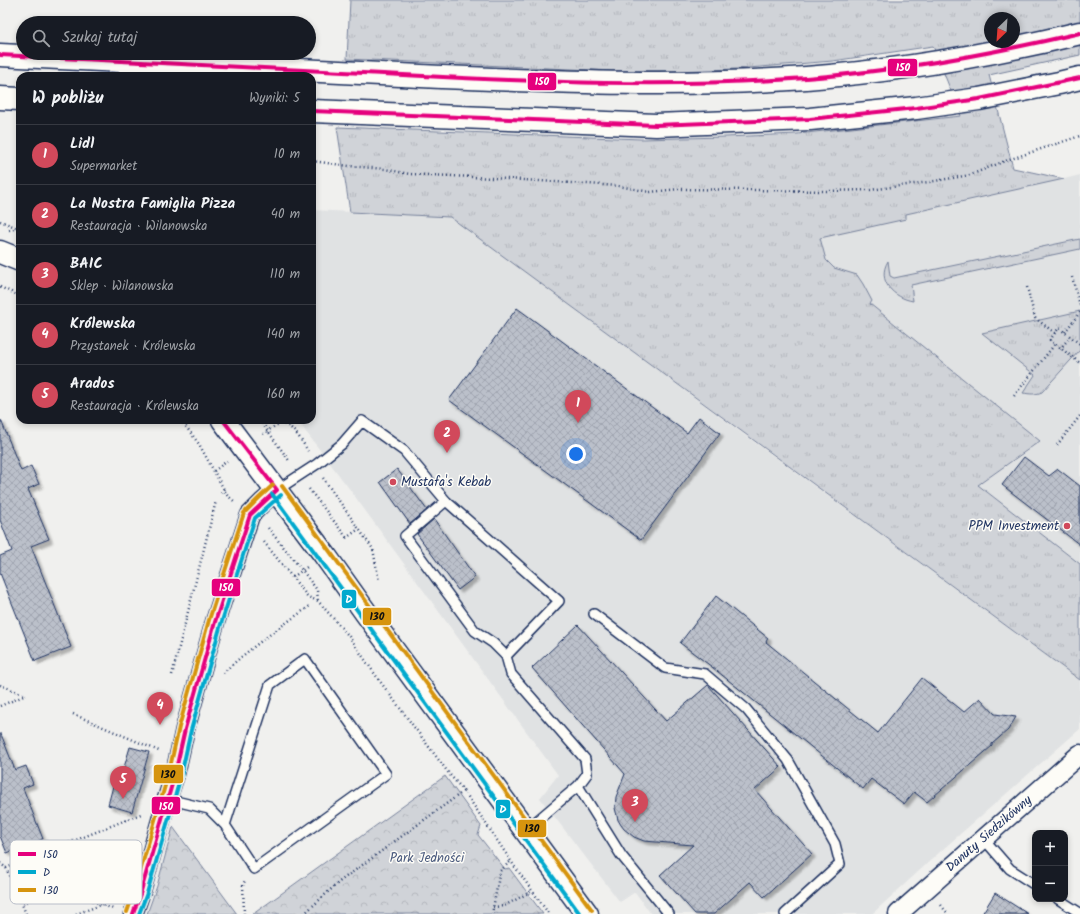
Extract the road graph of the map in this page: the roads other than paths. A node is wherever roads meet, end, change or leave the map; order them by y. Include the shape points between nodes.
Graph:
1 (1080, 33) edge
2 (0, 55) edge
3 (16, 56) edge
4 (104, 60) edge
5 (1080, 78) edge
6 (0, 98) edge
7 (16, 99) edge
8 (316, 111) edge
9 (0, 252) edge
10 (16, 258) edge
11 (226, 424) edge
12 (277, 490) junction
13 (446, 501) junction
14 (594, 614) dead end
15 (506, 656) junction
16 (1080, 754) edge
17 (578, 786) junction
18 (167, 799) junction
19 (225, 825) junction
20 (526, 830) junction
21 (983, 838) junction
22 (1032, 883) edge
23 (142, 887) edge
24 (1063, 902) edge
25 (136, 904) edge
26 (1080, 912) edge
27 (133, 914) edge
28 (587, 914) edge
29 (669, 914) edge
30 (785, 914) edge
31 (898, 914) edge

1 - 4 main road via 940,62 856,73 751,82 666,84 524,80
2 - 3 main road
5 - 8 main road via 979,99 810,119 656,125
6 - 7 main road
9 - 10 main road
11 - 12 main road
12 - 13 lane via 342,444 362,420 404,451
12 - 18 street via 250,515 216,622
12 - 20 main road
13 - 15 lane via 405,536 474,631 493,643
13 - 15 lane via 559,601
14 - 30 lane via 665,668 704,674 746,709 788,760 836,844 840,864
15 - 17 lane via 511,674 585,759 587,774
16 - 21 street, Danuty Siedzikówny
17 - 20 lane
17 - 29 lane via 621,855
18 - 19 lane via 209,809
18 - 23 street
19 - 19 lane via 270,685 305,659 386,774 254,869
20 - 28 main road
21 - 22 lane via 1010,869
21 - 31 street, Danuty Siedzikówny
24 - 26 lane
25 - 27 street

